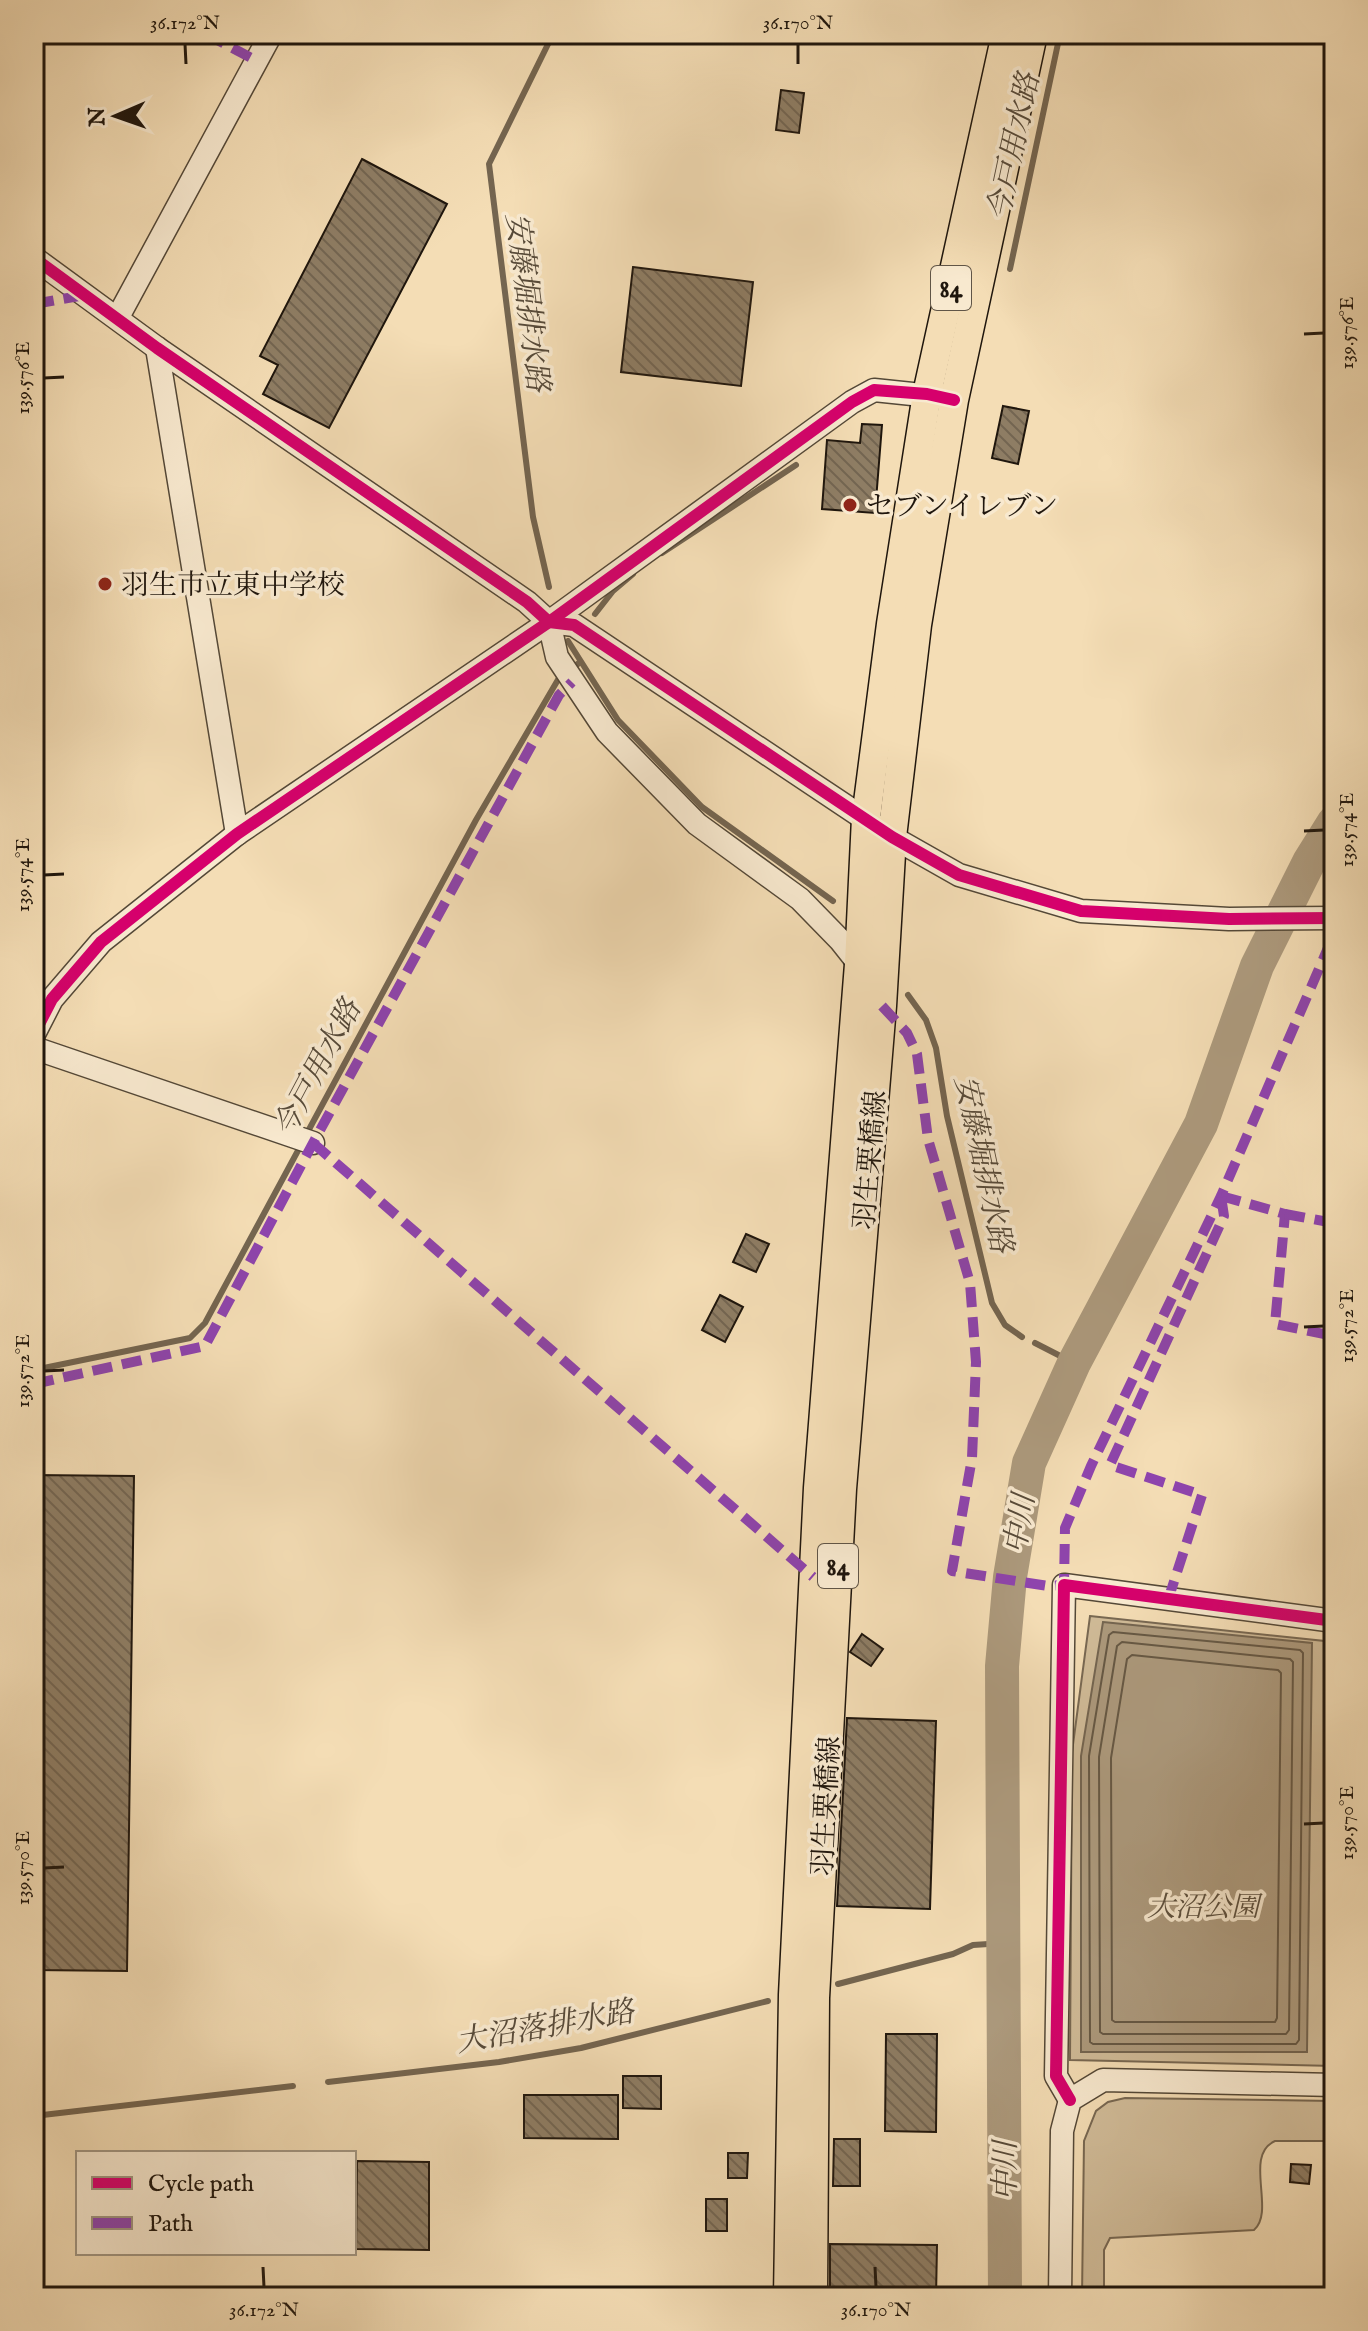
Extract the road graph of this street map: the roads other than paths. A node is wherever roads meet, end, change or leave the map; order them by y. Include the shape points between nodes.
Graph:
1 (271, 34) edge
2 (1006, 34) edge
3 (1033, 34) edge
4 (34, 258) edge
5 (118, 317) junction
6 (157, 348) junction
7 (940, 397) junction
8 (549, 622) junction
9 (866, 818) junction
10 (237, 834) junction
11 (892, 837) junction
12 (1334, 918) edge
13 (859, 964) junction
14 (34, 1034) edge
15 (34, 1048) edge
16 (313, 1143) dead end
17 (1334, 1621) edge
18 (1334, 2085) edge
19 (1070, 2100) junction
20 (788, 2297) edge
21 (813, 2297) edge
22 (1060, 2297) edge

1 - 5 street
2 - 7 main road, 羽生栗橋線 / 84
3 - 7 main road, 羽生栗橋線 / 84
4 - 5 street
5 - 6 street
6 - 8 street
6 - 10 street
7 - 8 street via 874,390 863,396
7 - 9 main road, 羽生栗橋線 / 84 via 891,624
7 - 11 main road, 羽生栗橋線 / 84
8 - 9 street via 574,625
8 - 10 street
8 - 13 street via 557,657 607,732 697,824 800,899
9 - 11 street
9 - 13 main road, 羽生栗橋線 / 84
10 - 14 street via 101,942 52,999
11 - 12 street via 959,875 1081,911
11 - 21 main road, 羽生栗橋線 / 84 via 842,1489 815,1998
13 - 20 main road, 羽生栗橋線 / 84 via 817,1503 793,1995
15 - 16 street
17 - 19 street via 1064,1585 1056,2076
18 - 19 street via 1103,2080
19 - 22 street via 1062,2131

